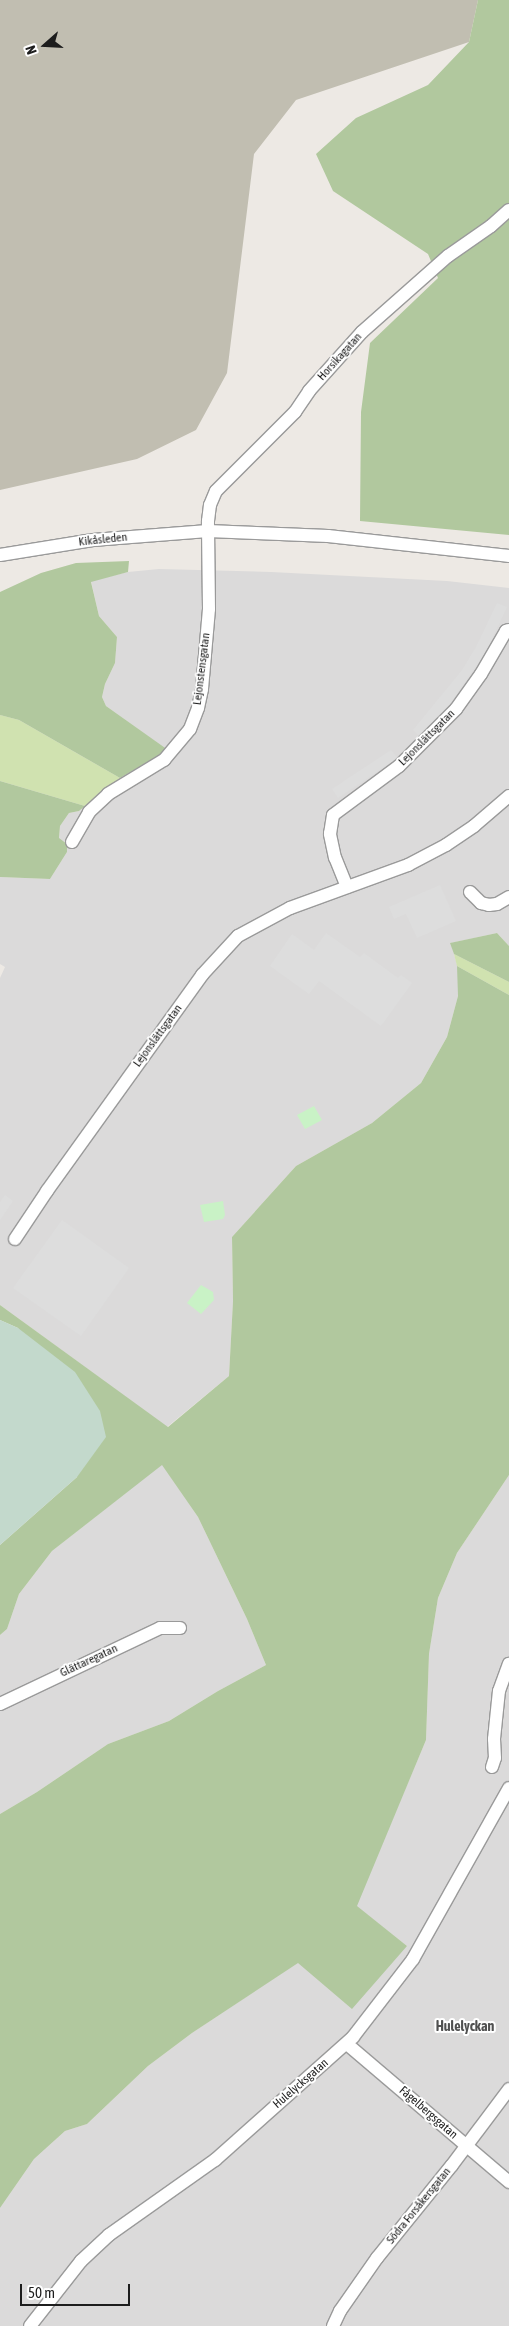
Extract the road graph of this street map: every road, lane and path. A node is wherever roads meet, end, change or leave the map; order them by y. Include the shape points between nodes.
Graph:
1 (509, 210) edge
2 (208, 532) junction
3 (0, 555) edge
4 (509, 556) edge
5 (509, 630) edge
6 (509, 796) edge
7 (72, 842) dead end
8 (348, 887) junction
9 (470, 892) dead end
10 (509, 897) edge
11 (15, 1239) dead end
12 (180, 1628) dead end
13 (509, 1664) edge
14 (0, 1704) edge
15 (492, 1767) dead end
16 (509, 1788) edge
17 (347, 2044) junction
18 (509, 2089) edge
19 (466, 2145) junction
20 (509, 2182) edge
21 (30, 2326) edge
22 (333, 2326) edge

1 - 2 street, Horsikagatan via 448,256 356,338 309,391 295,412 216,491 210,505
2 - 3 street, Kikåsleden via 93,540
2 - 4 street via 328,536
2 - 7 street, Lejonstensgatan via 209,609 202,689 190,729 164,760 108,794 89,812
5 - 8 street, Lejonslättsgatan via 450,716 399,766 334,815 330,834 335,858
6 - 8 street, Lejonslättsgatan via 446,845 408,865
8 - 11 street, Lejonslättsgatan via 290,908 238,936 202,975
9 - 10 street via 481,903 489,905
12 - 14 street, Glättaregatan via 160,1628
13 - 15 street via 500,1691
16 - 17 street, Hulelycksgatan via 413,1959
17 - 19 street, Fågelbergsgatan
17 - 21 street, Hulelycksgatan via 215,2160 109,2235 81,2261
18 - 19 street, Södra Forsåkersgatan
19 - 20 street, Fågelbergsgatan
19 - 22 street, Södra Forsåkersgatan via 377,2258

